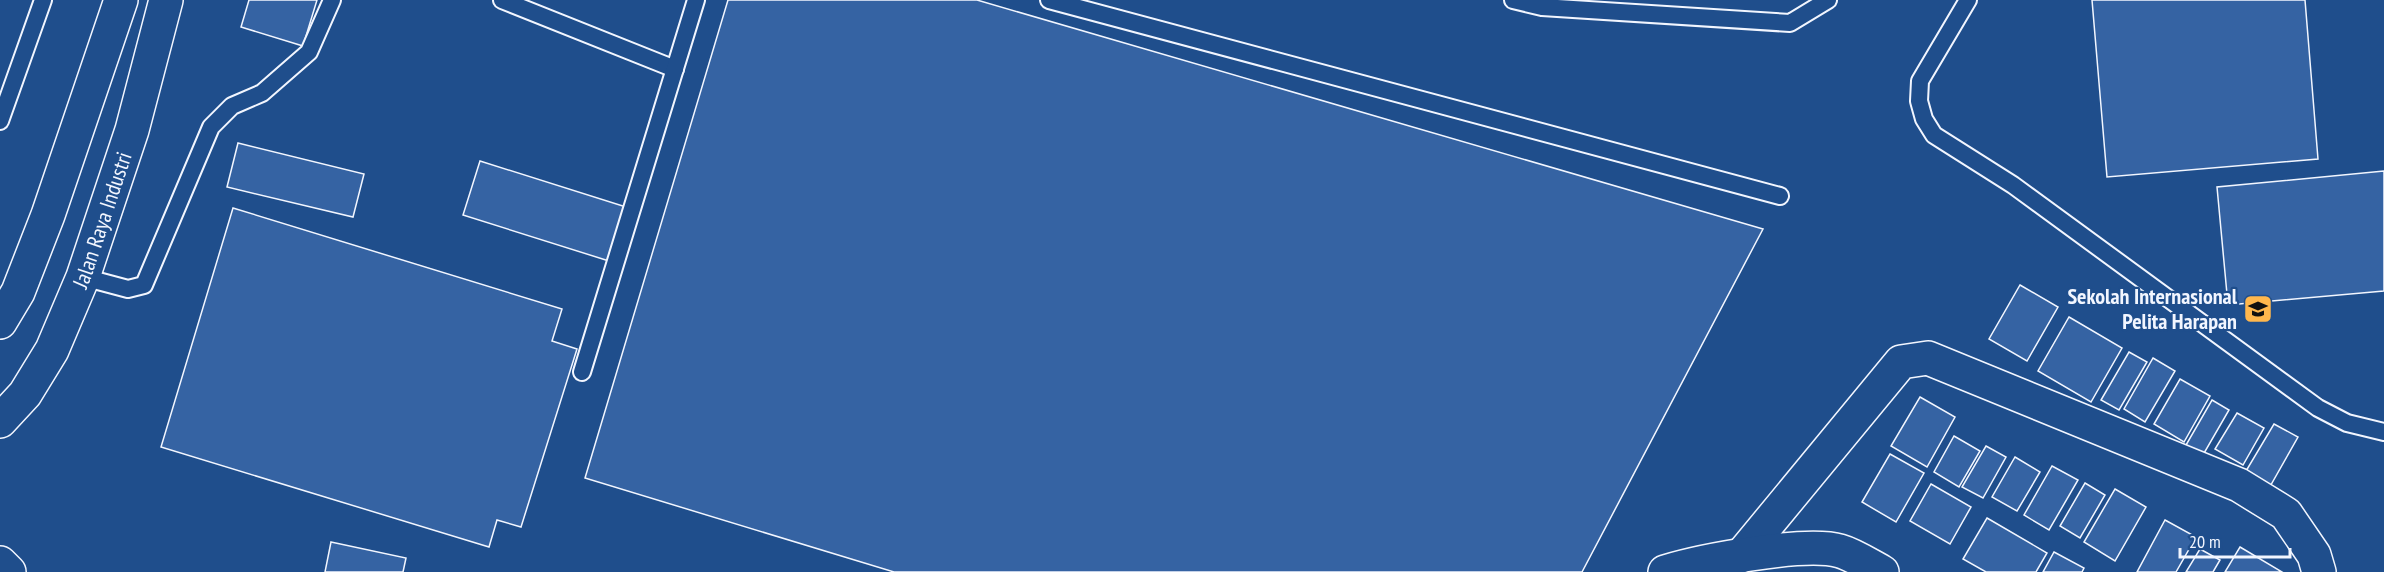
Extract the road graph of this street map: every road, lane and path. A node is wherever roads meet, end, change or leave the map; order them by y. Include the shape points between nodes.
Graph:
1 (43, 0) edge
2 (121, 0) edge
3 (166, 0) edge
4 (332, 0) edge
5 (502, 0) edge
6 (696, 0) edge
7 (1049, 0) edge
8 (1512, 0) edge
9 (1828, 0) edge
10 (1968, 0) edge
11 (675, 69) junction
12 (0, 121) edge
13 (1780, 196) dead end
14 (83, 277) junction
15 (0, 322) edge
16 (582, 372) dead end
17 (0, 421) edge
18 (2384, 432) edge
19 (1741, 556) junction
20 (0, 563) edge
21 (9, 572) edge
22 (1665, 572) edge
23 (1882, 572) edge
24 (2319, 572) edge

1 - 12 lane
2 - 15 street via 48,215 18,292
3 - 14 street, Jalan Raya Industri via 132,130
4 - 14 lane via 309,52 262,93 232,106 211,127 144,285 128,289
5 - 11 lane
6 - 11 lane
7 - 13 lane
8 - 9 lane via 1542,6 1790,23
10 - 18 lane via 1920,81 1919,101 1934,135 2013,184 2318,408 2348,423
11 - 16 lane
14 - 17 street, Jalan Raya Industri via 52,350 25,394
19 - 22 street
19 - 23 street via 1773,551 1840,551
19 - 24 street via 1901,362 1928,358 2240,485 2286,514 2314,555
20 - 21 street

